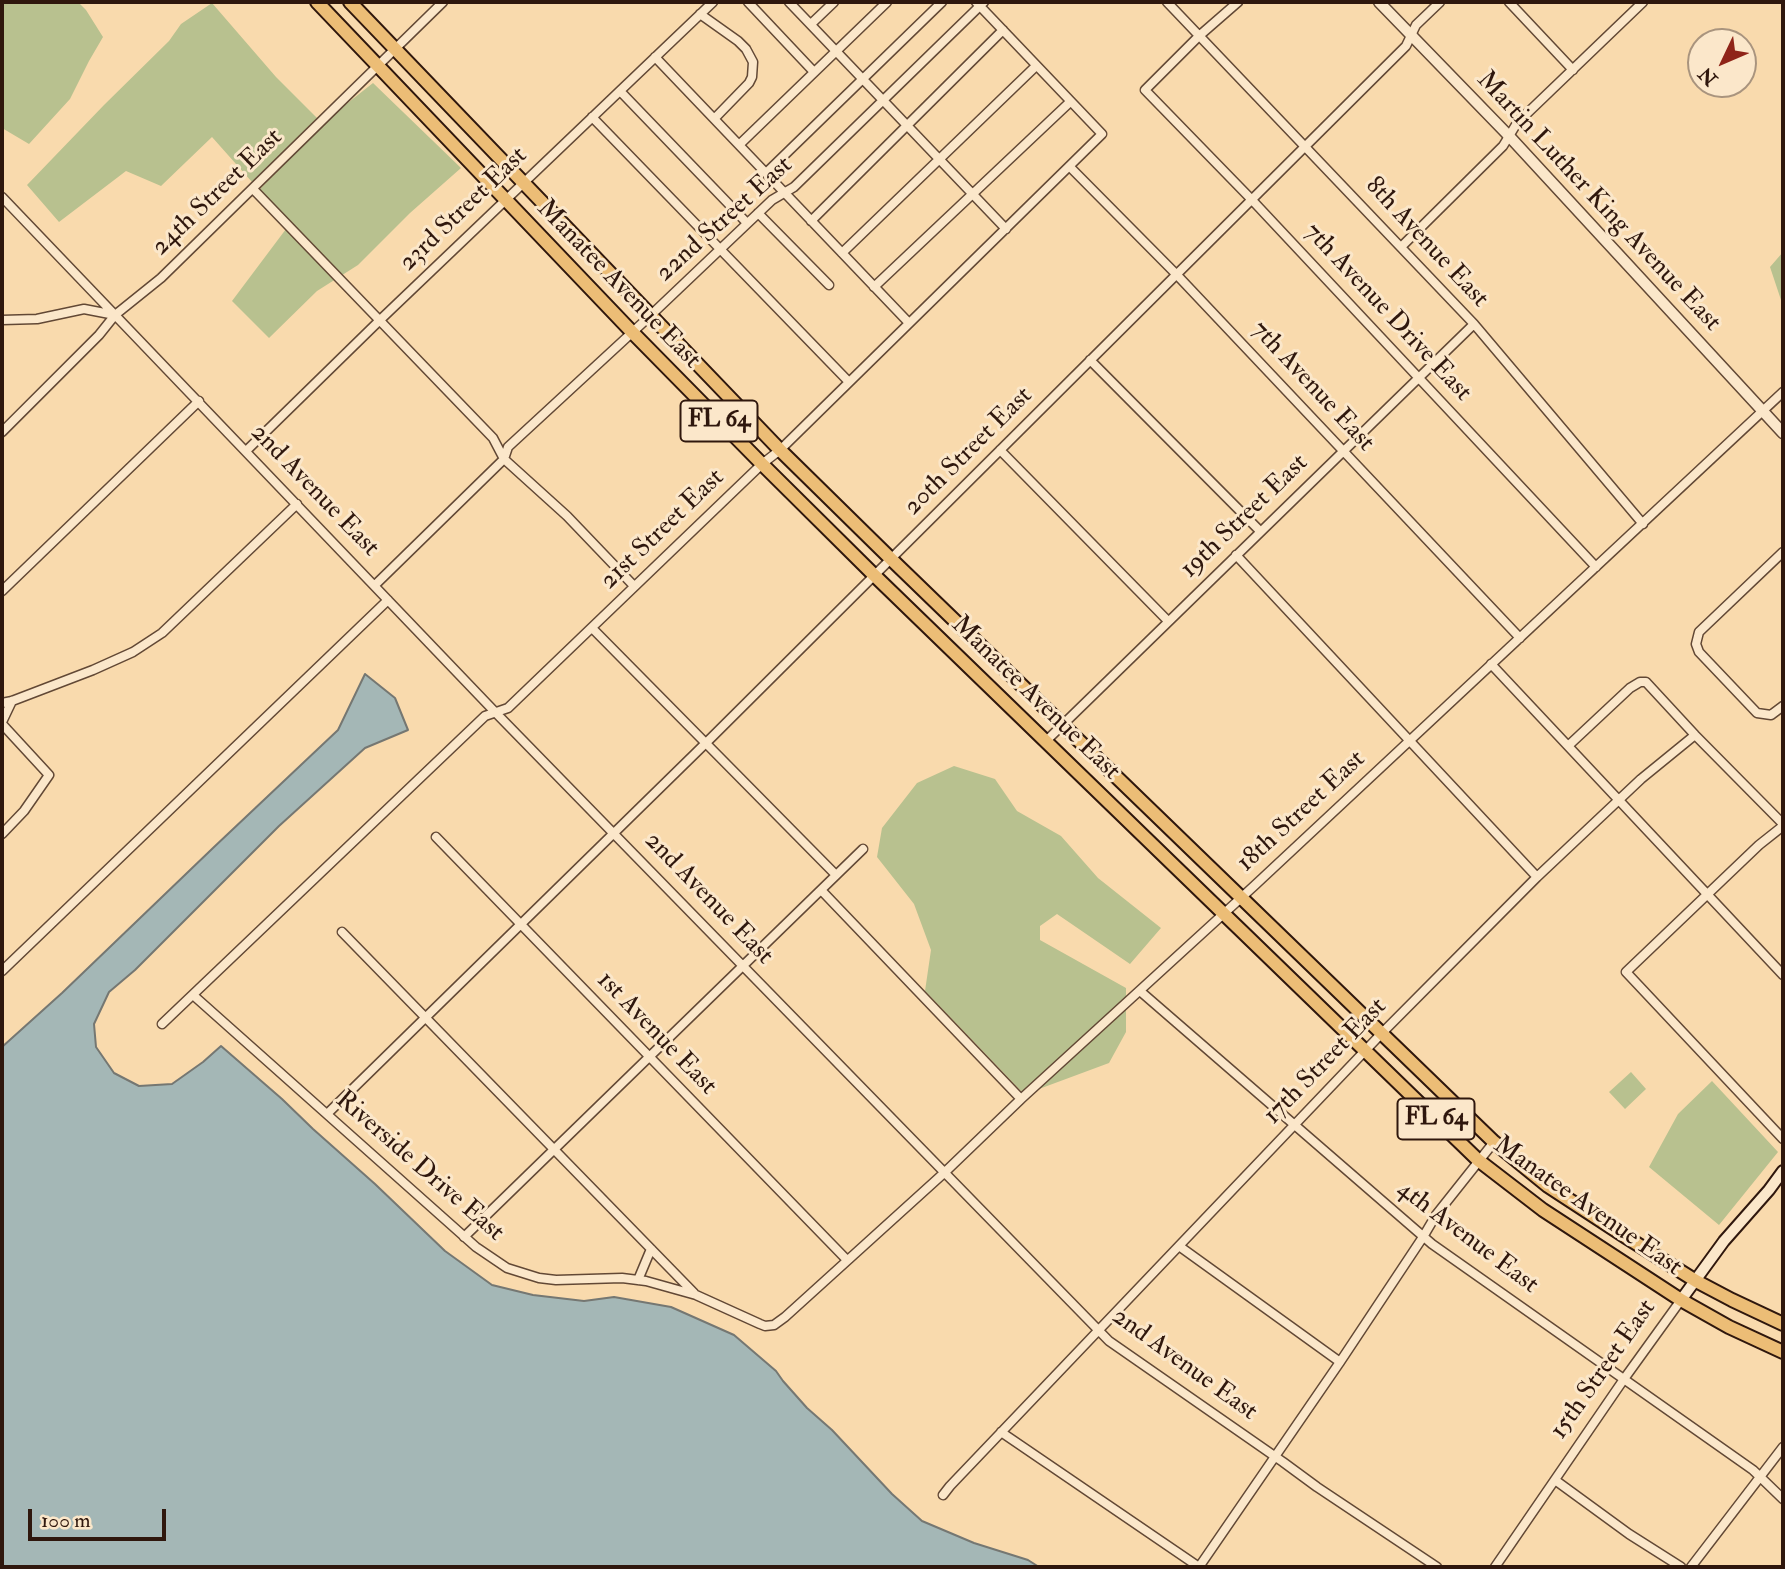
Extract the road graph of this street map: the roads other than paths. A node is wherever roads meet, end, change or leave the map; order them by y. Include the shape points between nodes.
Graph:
1 (317, 2) edge
2 (350, 2) edge
3 (443, 2) edge
4 (713, 2) edge
5 (748, 2) edge
6 (789, 2) edge
7 (834, 2) edge
8 (887, 2) edge
9 (942, 2) edge
10 (1167, 2) edge
11 (1238, 2) edge
12 (1379, 2) edge
13 (1440, 2) edge
14 (1509, 2) edge
15 (980, 3) edge
16 (1640, 3) edge
17 (700, 14) junction
18 (811, 24) junction
19 (1003, 30) junction
20 (1412, 35) junction
21 (1199, 36) junction
22 (394, 47) junction
23 (836, 51) junction
24 (655, 57) junction
25 (377, 65) junction
26 (1037, 66) junction
27 (1573, 70) junction
28 (814, 72) junction
29 (863, 78) junction
30 (620, 91) junction
31 (883, 100) junction
32 (1070, 102) junction
33 (592, 117) junction
34 (715, 118) junction
35 (907, 126) junction
36 (1509, 136) junction
37 (740, 144) junction
38 (1305, 147) junction
39 (939, 160) junction
40 (1070, 167) junction
41 (766, 173) junction
42 (523, 184) junction
43 (253, 189) junction
44 (784, 193) junction
45 (972, 194) junction
46 (2, 197) edge
47 (505, 200) junction
48 (1252, 200) junction
49 (758, 213) junction
50 (811, 221) junction
51 (747, 223) junction
52 (1006, 229) junction
53 (1401, 247) junction
54 (719, 249) junction
55 (842, 253) junction
56 (1177, 275) junction
57 (829, 285) dead end
58 (874, 287) junction
59 (115, 315) junction
60 (650, 316) junction
61 (2, 320) edge
62 (380, 320) junction
63 (909, 323) junction
64 (1474, 324) junction
65 (632, 332) junction
66 (1090, 360) junction
67 (1419, 379) junction
68 (849, 382) junction
69 (1783, 392) edge
70 (199, 401) junction
71 (1763, 411) junction
72 (2, 432) edge
73 (1783, 433) edge
74 (780, 450) junction
75 (1000, 450) junction
76 (246, 451) junction
77 (1344, 452) junction
78 (504, 459) junction
79 (762, 464) junction
80 (297, 504) junction
81 (1643, 524) junction
82 (1261, 531) junction
83 (1783, 552) edge
84 (1236, 555) junction
85 (891, 559) junction
86 (1596, 567) junction
87 (874, 575) junction
88 (375, 585) junction
89 (634, 586) junction
90 (2, 591) edge
91 (388, 600) junction
92 (1168, 621) junction
93 (592, 628) junction
94 (1520, 638) junction
95 (1491, 664) junction
96 (12, 701) junction
97 (2, 703) edge
98 (1783, 706) edge
99 (495, 712) junction
100 (2, 723) edge
101 (1062, 724) junction
102 (1695, 735) junction
103 (1046, 741) junction
104 (1410, 741) junction
105 (706, 742) junction
106 (1568, 746) junction
107 (1619, 801) junction
108 (1783, 825) edge
109 (615, 833) junction
110 (2, 834) edge
111 (436, 837) dead end
112 (863, 849) dead end
113 (836, 875) junction
114 (1537, 877) junction
115 (821, 890) junction
116 (1708, 894) junction
117 (1241, 898) junction
118 (1223, 913) junction
119 (521, 926) junction
120 (342, 932) dead end
121 (743, 965) junction
122 (2, 971) edge
123 (1783, 975) edge
124 (1140, 991) junction
125 (193, 995) junction
126 (426, 1018) junction
127 (162, 1024) dead end
128 (1382, 1033) junction
129 (1365, 1050) junction
130 (649, 1056) junction
131 (1021, 1099) junction
132 (327, 1114) junction
133 (1295, 1125) junction
134 (1783, 1139) edge
135 (1494, 1142) junction
136 (553, 1148) junction
137 (1478, 1160) junction
138 (1783, 1171) edge
139 (944, 1173) junction
140 (464, 1237) junction
141 (1423, 1237) junction
142 (1179, 1246) junction
143 (651, 1249) junction
144 (847, 1260) junction
145 (638, 1280) junction
146 (1696, 1280) junction
147 (696, 1295) junction
148 (1681, 1300) junction
149 (1783, 1324) edge
150 (1099, 1331) junction
151 (1783, 1352) edge
152 (1340, 1362) junction
153 (1624, 1379) junction
154 (1001, 1432) junction
155 (1783, 1447) edge
156 (1276, 1457) junction
157 (1760, 1477) junction
158 (1555, 1480) junction
159 (943, 1495) dead end
160 (1783, 1500) edge
161 (1199, 1567) edge
162 (1437, 1567) edge
163 (1495, 1567) edge
164 (1681, 1567) edge
165 (1691, 1567) edge

1 - 25 main road, Manatee Avenue East / FL 64
2 - 22 main road, Manatee Avenue East / FL 64
3 - 22 street, 24th Street East
4 - 17 street, 23rd Street East
5 - 28 street
6 - 18 street
7 - 18 street
8 - 23 street
9 - 29 street
10 - 21 street, 8th Avenue East
11 - 21 street
12 - 20 street, Martin Luther King Avenue East
13 - 20 street, 20th Street East
14 - 27 street
15 - 19 street
15 - 31 street, 22nd Street East
16 - 27 street
17 - 24 street, 23rd Street East
17 - 34 street via 738,41 753,62 749,83
18 - 23 street
19 - 26 street
19 - 35 street
20 - 36 street, Martin Luther King Avenue East
20 - 38 street, 20th Street East
21 - 38 street, 8th Avenue East
21 - 48 street, 7th Avenue Drive East via 1145,90
22 - 25 street, 24th Street East
22 - 42 main road, Manatee Avenue East / FL 64
23 - 28 street
23 - 29 street
24 - 30 street, 23rd Street East
24 - 34 street
25 - 43 street, 24th Street East
25 - 47 main road, Manatee Avenue East / FL 64
26 - 32 street
26 - 39 street
27 - 36 street
28 - 37 street
29 - 31 street
29 - 41 street
30 - 33 street, 23rd Street East
30 - 51 street
31 - 35 street
31 - 44 street, 22nd Street East
32 - 40 street, 21st Street East via 1102,134
32 - 45 street
33 - 42 street, 23rd Street East
33 - 54 street
34 - 37 street
35 - 39 street
35 - 50 street
36 - 53 street
36 - 71 street, Martin Luther King Avenue East
37 - 41 street
38 - 48 street, 20th Street East
38 - 53 street, 8th Avenue East
39 - 45 street
39 - 55 street
40 - 52 street, 21st Street East
40 - 56 street, 7th Avenue East
41 - 44 street
42 - 47 street, 23rd Street East
42 - 60 main road, Manatee Avenue East / FL 64
43 - 59 street, 24th Street East via 161,278
43 - 62 street
44 - 49 street, 22nd Street East
44 - 50 street
45 - 52 street
45 - 58 street
46 - 59 street, 2nd Avenue East
47 - 62 street, 23rd Street East
47 - 65 main road, Manatee Avenue East / FL 64
48 - 56 street, 20th Street East
48 - 67 street, 7th Avenue Drive East
49 - 51 street, 22nd Street East
49 - 57 street
50 - 55 street
51 - 54 street, 22nd Street East
52 - 63 street, 21st Street East
53 - 64 street, 8th Avenue East
54 - 60 street, 22nd Street East
54 - 68 street
55 - 58 street
56 - 66 street, 20th Street East
56 - 77 street, 7th Avenue East
58 - 63 street
59 - 61 street via 84,309
59 - 70 street, 2nd Avenue East
59 - 72 street, 24th Street East
60 - 65 street, 22nd Street East
60 - 74 main road, Manatee Avenue East / FL 64
62 - 76 street, 23rd Street East
62 - 78 street via 493,438
63 - 68 street, 21st Street East
64 - 67 street, 19th Street East
64 - 81 street, 8th Avenue East
65 - 78 street, 22nd Street East via 508,447
65 - 79 main road, Manatee Avenue East / FL 64
66 - 75 street, 20th Street East
66 - 82 street
67 - 77 street, 19th Street East
67 - 86 street, 7th Avenue Drive East
68 - 74 street, 21st Street East
69 - 71 street, 18th Street East
70 - 76 street, 2nd Avenue East
70 - 90 street
71 - 73 street, Martin Luther King Avenue East
71 - 81 street, 18th Street East
74 - 79 street, 21st Street East
74 - 85 main road, Manatee Avenue East / FL 64
75 - 85 street, 20th Street East
75 - 92 street
76 - 80 street, 2nd Avenue East
77 - 82 street, 19th Street East
77 - 94 street, 7th Avenue East
78 - 88 street, 22nd Street East
78 - 89 street
79 - 87 main road, Manatee Avenue East / FL 64
79 - 89 street, 21st Street East
80 - 88 street, 2nd Avenue East
80 - 96 street via 162,633 123,657
81 - 86 street, 18th Street East
82 - 84 street, 19th Street East
83 - 98 street via 1699,632 1696,644 1760,715 1771,715
84 - 92 street, 19th Street East
84 - 104 street
85 - 87 street, 20th Street East
85 - 101 main road, Manatee Avenue East / FL 64
86 - 94 street, 18th Street East
87 - 103 main road, Manatee Avenue East / FL 64
87 - 105 street, 20th Street East
88 - 91 street, 2nd Avenue East
89 - 93 street, 21st Street East
91 - 99 street, 2nd Avenue East
91 - 122 street
92 - 101 street, 19th Street East
93 - 99 street, 21st Street East via 508,708
93 - 105 street
94 - 95 street, 18th Street East
95 - 104 street, 18th Street East
95 - 106 street
96 - 97 street
96 - 100 street
99 - 109 street, 2nd Avenue East
99 - 125 street, 21st Street East via 485,716
100 - 110 street via 49,775
101 - 103 street, 19th Street East
101 - 117 main road, Manatee Avenue East / FL 64
102 - 106 street via 1643,681
102 - 107 street, 17th Street East
102 - 108 street
103 - 118 main road, Manatee Avenue East / FL 64
104 - 114 street
104 - 117 street, 18th Street East
105 - 109 street, 20th Street East
105 - 113 street
106 - 107 street
107 - 114 street, 17th Street East
107 - 116 street
108 - 116 street
109 - 119 street, 20th Street East
109 - 121 street, 2nd Avenue East
111 - 119 street, 1st Avenue East
112 - 113 street
113 - 115 street
114 - 128 street, 17th Street East
115 - 121 street
115 - 131 street
116 - 123 street
116 - 134 street via 1626,971
117 - 118 street, 18th Street East
117 - 128 main road, Manatee Avenue East / FL 64
118 - 124 street, 18th Street East
118 - 129 main road, Manatee Avenue East / FL 64
119 - 126 street, 20th Street East
119 - 130 street, 1st Avenue East
120 - 126 street
121 - 130 street
121 - 139 street, 2nd Avenue East
124 - 131 street, 18th Street East
124 - 133 street, 4th Avenue East
125 - 127 street, 21st Street East
125 - 132 street, Riverside Drive East
126 - 132 street, 20th Street East
126 - 136 street
128 - 129 street, 17th Street East
128 - 135 main road, Manatee Avenue East / FL 64
129 - 133 street, 17th Street East
129 - 137 main road, Manatee Avenue East / FL 64
130 - 136 street
130 - 144 street, 1st Avenue East
131 - 139 street, 18th Street East
132 - 140 street, Riverside Drive East
133 - 141 street, 4th Avenue East
133 - 142 street, 17th Street East
135 - 137 street
135 - 146 main road, Manatee Avenue East / FL 64 via 1548,1186
136 - 140 street
136 - 143 street
137 - 141 street
137 - 148 main road, Manatee Avenue East / FL 64 via 1543,1210
138 - 146 main road, 15th Street East
139 - 144 street, 18th Street East
139 - 150 street, 2nd Avenue East
140 - 145 street, Riverside Drive East via 492,1259 523,1274 556,1280
141 - 152 street
141 - 153 street, 4th Avenue East
142 - 150 street, 17th Street East
142 - 152 street
143 - 145 street
143 - 147 street
144 - 147 street, 18th Street East via 770,1326
145 - 147 street, Riverside Drive East
146 - 148 main road, 15th Street East
146 - 149 main road, Manatee Avenue East / FL 64
148 - 151 main road, Manatee Avenue East / FL 64
148 - 153 street, 15th Street East
150 - 154 street, 17th Street East
150 - 156 street, 2nd Avenue East
152 - 156 street
153 - 157 street, 4th Avenue East
153 - 158 street, 15th Street East
154 - 159 street, 17th Street East
154 - 161 street
155 - 157 street
156 - 161 street
156 - 162 street, 2nd Avenue East
157 - 160 street, 4th Avenue East
157 - 165 street
158 - 163 street, 15th Street East
158 - 164 street

